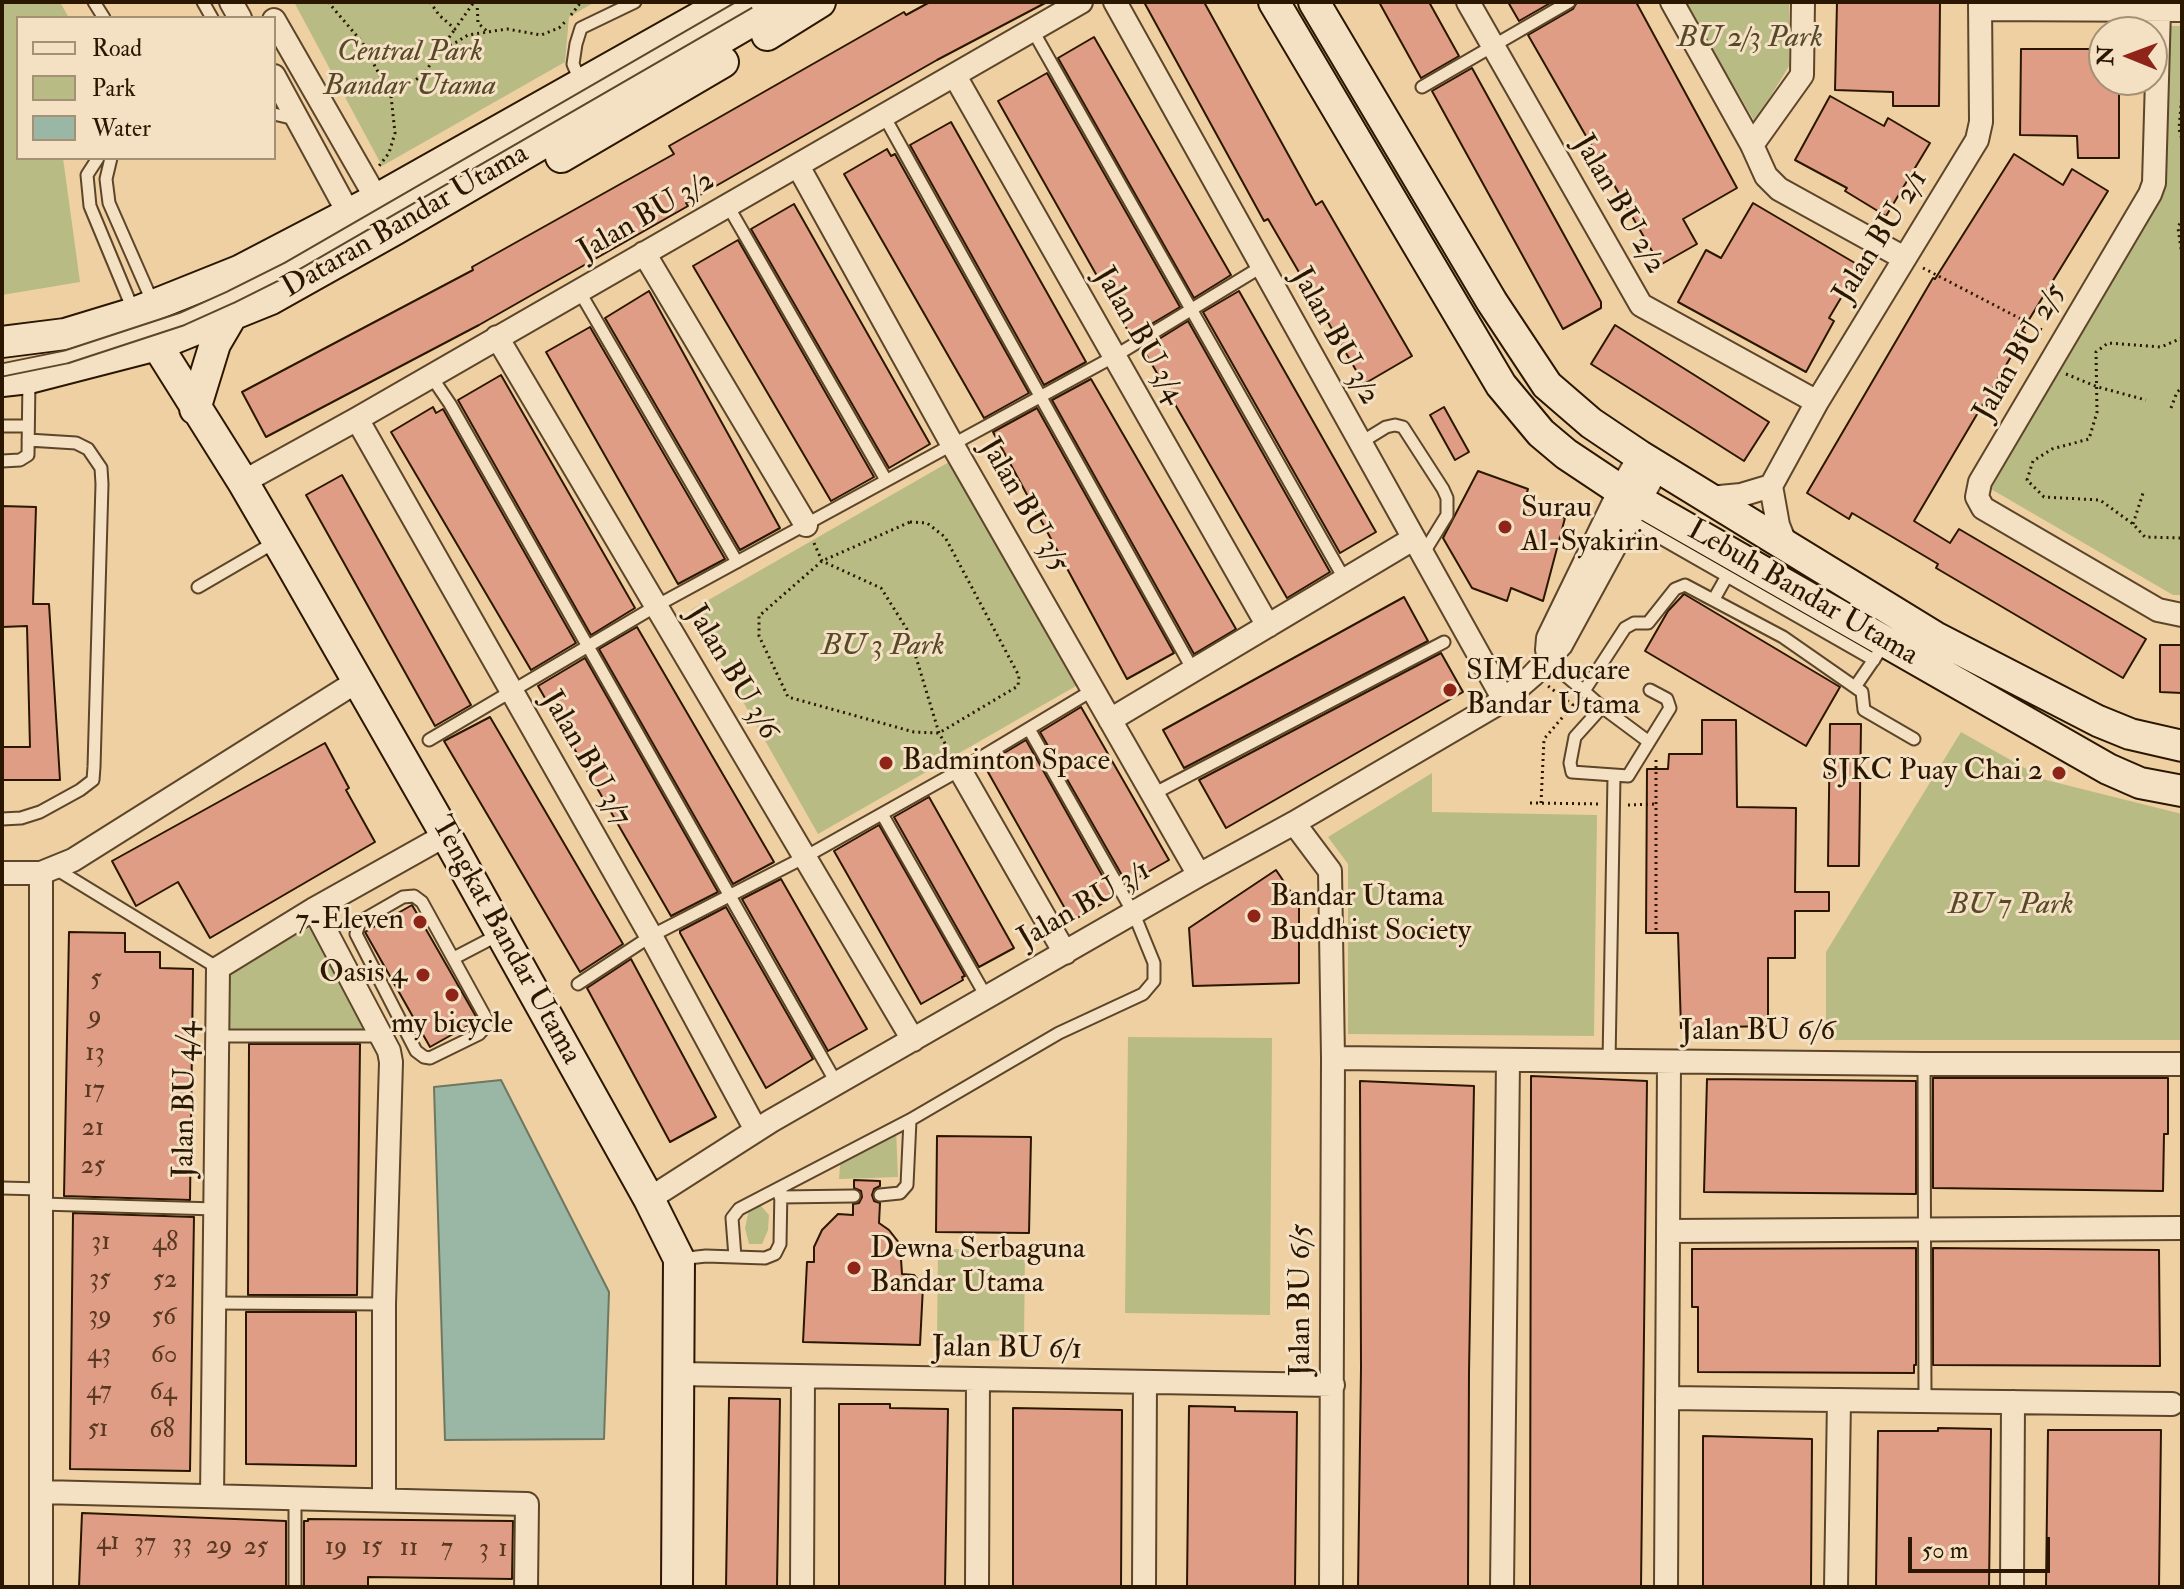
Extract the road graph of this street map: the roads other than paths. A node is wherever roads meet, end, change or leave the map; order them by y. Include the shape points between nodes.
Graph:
1 (635, 2) edge
2 (727, 2) edge
3 (749, 2) edge
4 (784, 2) edge
5 (802, 2) edge
6 (820, 2) edge
7 (1081, 2) edge
8 (1115, 2) edge
9 (1274, 2) edge
10 (1314, 2) edge
11 (1468, 2) edge
12 (1569, 2) edge
13 (1672, 2) edge
14 (1803, 2) edge
15 (1980, 6) edge
16 (2159, 10) junction
17 (2182, 10) edge
18 (276, 24) edge
19 (1033, 31) junction
20 (1493, 47) junction
21 (955, 76) junction
22 (276, 79) edge
23 (581, 83) junction
24 (1422, 87) dead end
25 (276, 114) edge
26 (884, 116) junction
27 (300, 120) junction
28 (1752, 145) junction
29 (97, 160) edge
30 (111, 160) edge
31 (798, 166) junction
32 (370, 186) junction
33 (455, 195) junction
34 (728, 206) junction
35 (350, 214) junction
36 (394, 230) junction
37 (366, 246) junction
38 (644, 253) junction
39 (1904, 258) junction
40 (1261, 267) junction
41 (271, 299) junction
42 (585, 301) dead end
43 (144, 309) junction
44 (1191, 309) junction
45 (232, 315) junction
46 (497, 337) junction
47 (2, 342) edge
48 (157, 345) junction
49 (1115, 356) junction
50 (116, 358) junction
51 (11, 376) edge
52 (431, 376) junction
53 (1040, 396) junction
54 (1817, 402) junction
55 (195, 409) junction
56 (357, 419) junction
57 (2, 426) edge
58 (28, 426) junction
59 (28, 440) junction
60 (1360, 443) junction
61 (952, 444) junction
62 (2, 461) edge
63 (1649, 462) junction
64 (886, 480) junction
65 (243, 482) junction
66 (1771, 486) junction
67 (1709, 498) junction
68 (1629, 503) junction
69 (806, 525) junction
70 (277, 541) junction
71 (1786, 545) junction
72 (1418, 547) junction
73 (737, 562) junction
74 (1727, 576) junction
75 (1345, 580) junction
76 (198, 587) dead end
77 (1714, 599) junction
78 (656, 606) junction
79 (2182, 615) edge
80 (1268, 626) junction
81 (1444, 642) dead end
82 (586, 646) junction
83 (1880, 651) junction
84 (1546, 659) junction
85 (1193, 670) junction
86 (356, 682) junction
87 (1855, 687) junction
88 (1093, 690) junction
89 (1650, 690) dead end
90 (512, 691) junction
91 (1584, 691) junction
92 (1504, 700) junction
93 (1602, 707) junction
94 (1110, 720) junction
95 (1029, 729) junction
96 (2130, 734) junction
97 (1914, 739) dead end
98 (429, 740) dead end
99 (1649, 742) junction
100 (2182, 746) edge
101 (2182, 757) edge
102 (960, 770) junction
103 (1614, 776) junction
104 (2182, 791) edge
105 (1153, 794) junction
106 (882, 814) junction
107 (2, 819) edge
108 (1294, 823) junction
109 (446, 835) junction
110 (805, 857) junction
111 (49, 871) junction
112 (2, 873) edge
113 (1199, 875) junction
114 (730, 894) junction
115 (314, 909) junction
116 (1134, 914) junction
117 (500, 933) junction
118 (651, 936) junction
119 (1065, 953) junction
120 (454, 958) junction
121 (218, 968) junction
122 (578, 984) dead end
123 (987, 998) junction
124 (218, 1036) junction
125 (382, 1036) junction
126 (913, 1040) junction
127 (1333, 1058) junction
128 (1508, 1061) junction
129 (1609, 1062) junction
130 (1669, 1062) junction
131 (1924, 1064) junction
132 (2182, 1064) edge
133 (837, 1084) junction
134 (910, 1120) junction
135 (756, 1130) junction
136 (2, 1188) edge
137 (781, 1192) junction
138 (880, 1195) dead end
139 (41, 1196) junction
140 (854, 1196) dead end
141 (649, 1199) junction
142 (216, 1209) junction
143 (2182, 1228) edge
144 (1924, 1230) junction
145 (1668, 1231) junction
146 (735, 1257) junction
147 (679, 1259) junction
148 (214, 1303) junction
149 (384, 1304) junction
150 (679, 1374) junction
151 (803, 1377) junction
152 (978, 1379) junction
153 (1145, 1382) junction
154 (1333, 1385) junction
155 (1667, 1398) junction
156 (1839, 1400) junction
157 (1925, 1401) junction
158 (2013, 1402) junction
159 (2172, 1404) dead end
160 (41, 1492) junction
161 (212, 1496) junction
162 (295, 1498) junction
163 (384, 1500) junction
164 (41, 1587) edge
165 (295, 1587) edge
166 (526, 1587) edge
167 (677, 1587) edge
168 (802, 1587) edge
169 (977, 1587) edge
170 (1144, 1587) edge
171 (1331, 1587) edge
172 (1502, 1587) edge
173 (1666, 1587) edge
174 (1836, 1587) edge
175 (2012, 1587) edge

1 - 23 lane via 581,28 573,64
2 - 23 main road, Dataran Bandar Utama
3 - 51 lane, bridge via 287,269 182,319
4 - 33 main road, Dataran Bandar Utama
5 - 33 lane via 487,185
6 - 41 main road via 384,257 311,295
7 - 19 street, Jalan BU 3/2
8 - 40 street, Jalan BU 3/2
9 - 68 main road, Lebuh Bandar Utama via 1501,385 1541,433
10 - 63 main road, Lebuh Bandar Utama via 1547,385
11 - 20 street, Jalan BU 2/2
12 - 20 lane
13 - 28 street
14 - 28 street via 1802,75
15 - 16 street
15 - 39 street, Jalan BU 2/1 via 1977,140
16 - 17 street
16 - 79 street, Jalan BU 2/5 via 2150,194 1980,482 1977,497 1983,508 2158,610
18 - 32 street
19 - 21 street, Jalan BU 3/2
19 - 44 lane
20 - 24 lane
20 - 54 street, Jalan BU 2/2 via 1641,305
21 - 26 street, Jalan BU 3/2
21 - 49 street, Jalan BU 3/4
22 - 27 street
23 - 32 main road, Dataran Bandar Utama
25 - 27 lane
26 - 31 street, Jalan BU 3/2
26 - 53 lane
27 - 35 street
28 - 39 street via 1766,176 1779,189
29 - 43 lane via 87,175 90,206
30 - 43 lane via 109,203
31 - 34 street, Jalan BU 3/2
31 - 61 street, Jalan BU 3/5
32 - 35 main road, Dataran Bandar Utama
32 - 36 street
33 - 36 main road, Dataran Bandar Utama
34 - 38 street, Jalan BU 3/2
34 - 64 lane
35 - 37 street
35 - 43 main road, Dataran Bandar Utama via 239,271
36 - 37 main road, Dataran Bandar Utama
37 - 41 main road, Dataran Bandar Utama
38 - 46 street, Jalan BU 3/2
38 - 69 street
39 - 54 street, Jalan BU 2/1
40 - 44 lane
40 - 60 street, Jalan BU 3/2
41 - 45 main road, Dataran Bandar Utama
42 - 73 lane
43 - 47 main road, Dataran Bandar Utama via 65,334
43 - 48 main road, Tengkat Bandar Utama via 142,328
44 - 49 lane
44 - 75 lane
45 - 48 main road, Dataran Bandar Utama
45 - 55 main road via 215,344
46 - 52 street, Jalan BU 3/2
46 - 78 street, Jalan BU 3/6
48 - 50 main road, Dataran Bandar Utama
48 - 55 main road, Tengkat Bandar Utama
49 - 53 lane
49 - 80 street, Jalan BU 3/4
50 - 51 main road, Dataran Bandar Utama
50 - 55 main road via 156,374
51 - 58 lane
52 - 56 street, Jalan BU 3/2
52 - 82 lane
53 - 61 lane
53 - 85 lane
54 - 66 street, Jalan BU 2/1
55 - 65 main road, Tengkat Bandar Utama
56 - 65 street, Jalan BU 3/2
56 - 90 street, Jalan BU 3/7
57 - 58 lane
58 - 59 lane
59 - 62 lane via 24,459
59 - 107 lane via 76,443 88,449 101,468 94,767 93,780 67,797 40,812
60 - 72 street, Jalan BU 3/2
60 - 72 lane via 1386,427 1403,427 1443,489 1447,515
61 - 64 lane
61 - 88 street, Jalan BU 3/5
63 - 67 main road, Lebuh Bandar Utama
63 - 68 street, Jalan BU 3/1
64 - 69 lane
65 - 70 main road, Tengkat Bandar Utama
66 - 67 street
66 - 71 street
67 - 71 main road, Lebuh Bandar Utama
68 - 74 lane
68 - 83 main road, Lebuh Bandar Utama
68 - 84 street, Jalan BU 3/1 via 1561,645
68 - 84 street, Jalan BU 3/1 via 1548,638
69 - 73 lane
70 - 76 lane
70 - 86 main road, Tengkat Bandar Utama
71 - 96 main road, Lebuh Bandar Utama via 1935,637
72 - 75 street
72 - 92 street, Jalan BU 3/2
73 - 78 lane
74 - 77 lane
74 - 83 lane
75 - 80 street
77 - 87 lane via 1783,637
77 - 91 lane via 1685,585 1675,589 1648,623 1625,628
78 - 82 lane
78 - 110 street, Jalan BU 3/6
80 - 85 street
81 - 105 lane
82 - 90 lane
82 - 114 lane
83 - 87 lane
83 - 104 main road, Lebuh Bandar Utama via 2108,769 2140,783
84 - 91 lane
84 - 92 street, Jalan BU 3/1
85 - 94 street
86 - 109 main road, Tengkat Bandar Utama
86 - 111 street
87 - 97 lane via 1862,692 1864,710
88 - 94 street, Jalan BU 3/5
88 - 95 lane
89 - 99 lane via 1670,708
90 - 98 lane
90 - 118 street, Jalan BU 3/7
91 - 93 lane
92 - 108 street, Jalan BU 3/1
93 - 99 lane
93 - 103 lane via 1575,737 1571,769
94 - 105 street, Jalan BU 3/5
95 - 102 lane
95 - 116 lane
96 - 100 main road, Lebuh Bandar Utama
96 - 101 main road
99 - 103 lane via 1628,776
102 - 106 lane
102 - 119 street
103 - 129 lane
105 - 113 street, Jalan BU 3/5
106 - 110 lane
106 - 123 lane
108 - 113 street, Jalan BU 3/1
108 - 127 street, Jalan BU 6/5 via 1330,871
109 - 115 street
109 - 117 main road, Tengkat Bandar Utama
110 - 114 lane
110 - 126 street, Jalan BU 3/6
111 - 112 street
111 - 121 lane
111 - 139 street
113 - 116 street, Jalan BU 3/1
114 - 118 lane
114 - 133 lane
115 - 121 street
115 - 125 street
116 - 119 street, Jalan BU 3/1
116 - 134 lane via 1154,963 1154,981 1143,994 1059,1033
117 - 120 lane
117 - 141 main road, Tengkat Bandar Utama
118 - 122 lane
118 - 135 street, Jalan BU 3/7
119 - 123 street, Jalan BU 3/1
120 - 120 lane via 487,1025 446,1051 424,1057 416,1051 356,928 403,897 414,896
121 - 124 street, Jalan BU 4/4
123 - 126 street, Jalan BU 3/1
124 - 125 lane
124 - 142 street, Jalan BU 4/4
125 - 149 street via 391,1062
126 - 133 street, Jalan BU 3/1
127 - 128 street, Jalan BU 6/6
127 - 154 street, Jalan BU 6/5
128 - 129 street, Jalan BU 6/6
128 - 172 street
129 - 130 street, Jalan BU 6/6
130 - 131 street, Jalan BU 6/6
130 - 145 street
131 - 132 street, Jalan BU 6/6
131 - 144 lane
133 - 135 street, Jalan BU 3/1
134 - 137 lane
134 - 138 lane via 907,1185 900,1193
135 - 141 street, Jalan BU 3/1
136 - 139 lane
137 - 140 lane
137 - 146 lane via 735,1213
137 - 146 lane via 780,1244 775,1254
139 - 142 lane
139 - 160 street
141 - 147 main road, Tengkat Bandar Utama
142 - 148 street, Jalan BU 4/4
143 - 144 street
144 - 145 street
144 - 157 lane
145 - 155 street
146 - 147 lane
147 - 150 main road, Tengkat Bandar Utama
148 - 149 lane
148 - 161 street, Jalan BU 4/4
149 - 163 street
150 - 151 street, Jalan BU 6/1
150 - 167 main road, Tengkat Bandar Utama
151 - 152 street, Jalan BU 6/1
151 - 168 street
152 - 153 street, Jalan BU 6/1
152 - 169 street
153 - 154 street, Jalan BU 6/1
153 - 170 street
154 - 171 street, Jalan BU 6/5
155 - 156 street
155 - 173 street
156 - 157 street
156 - 174 street
157 - 158 street
158 - 159 street
158 - 175 street
160 - 161 street
160 - 164 street
161 - 162 street
162 - 163 street
162 - 165 lane
163 - 166 street via 527,1504

